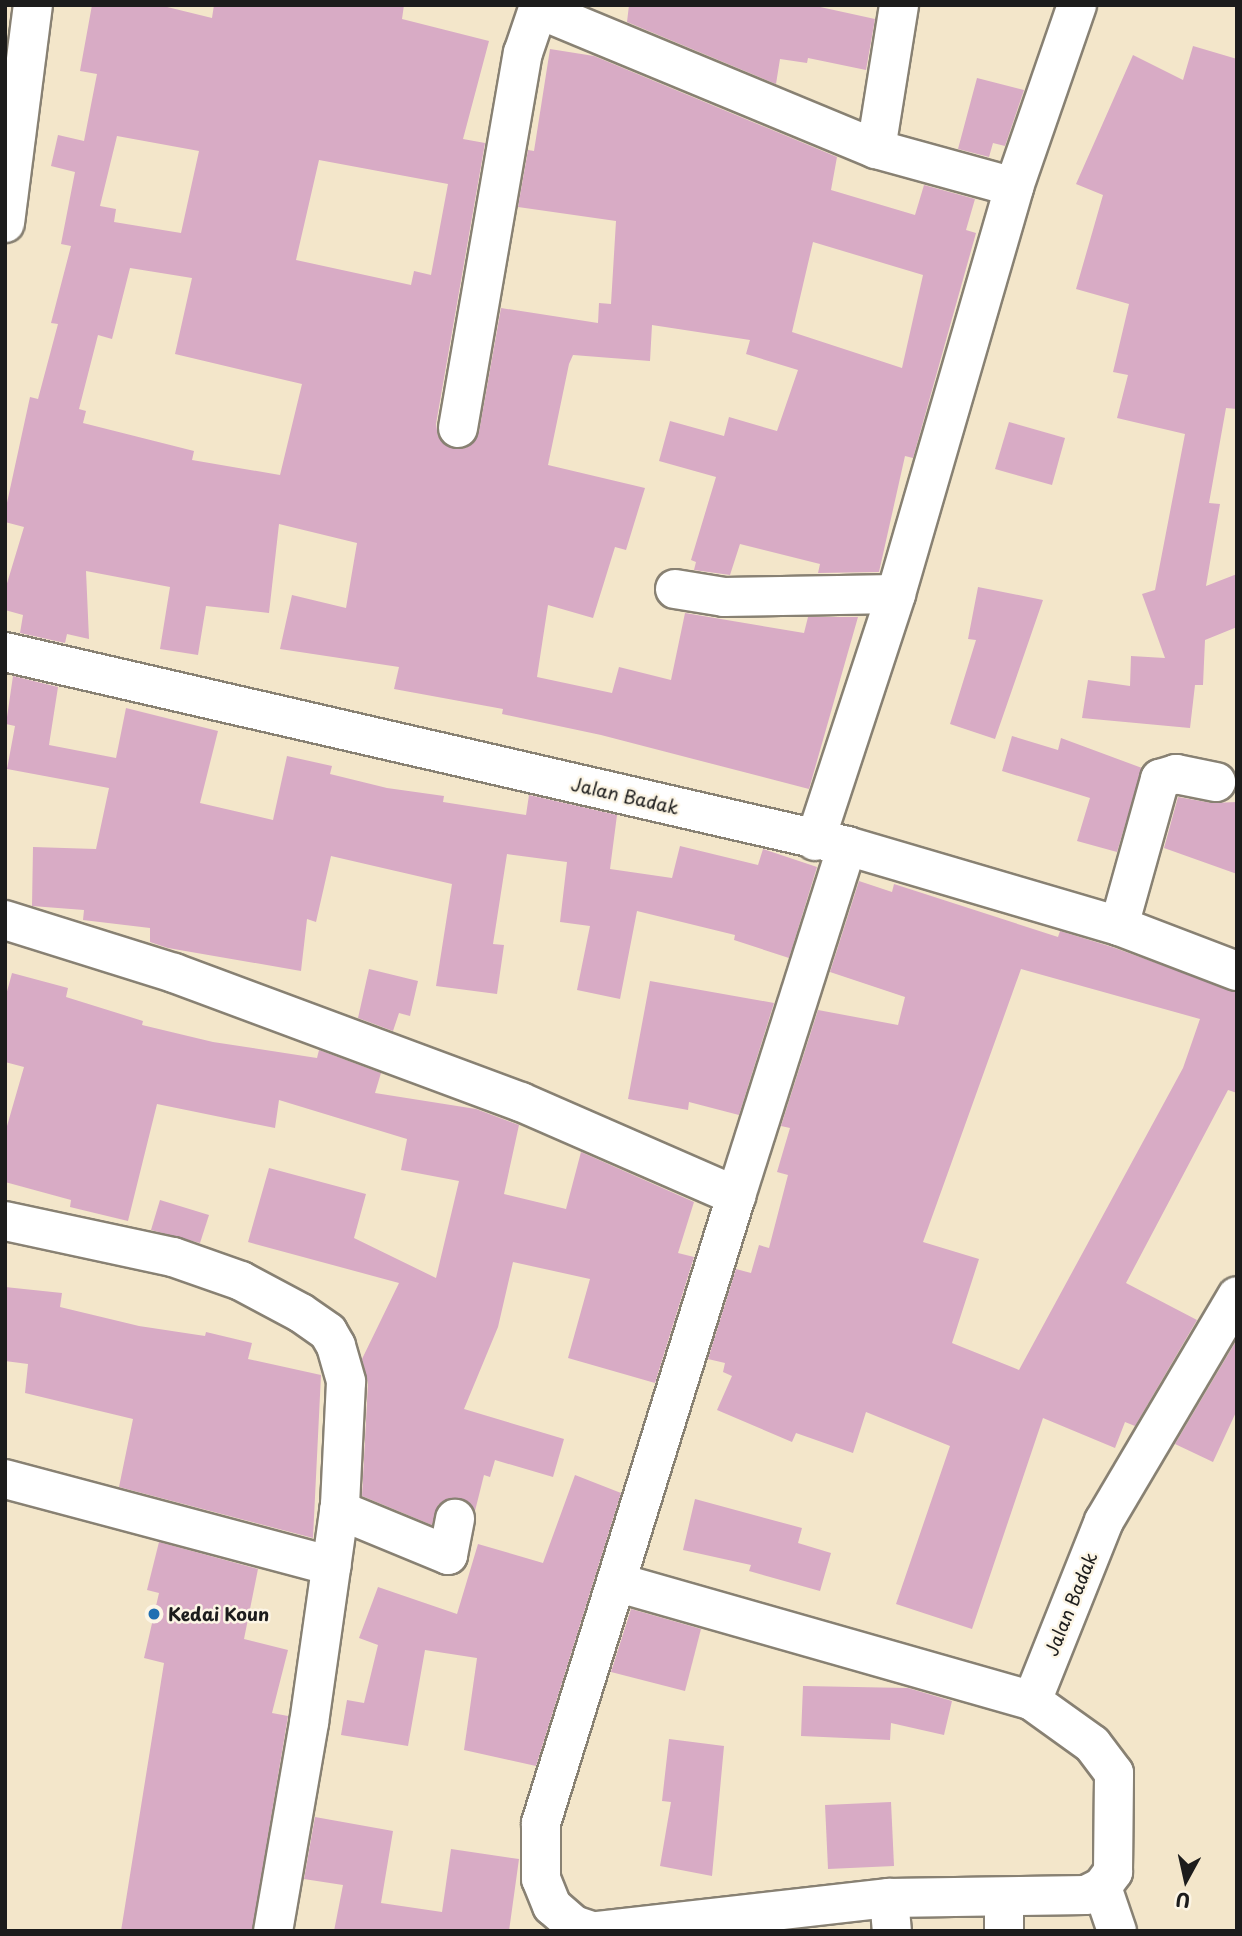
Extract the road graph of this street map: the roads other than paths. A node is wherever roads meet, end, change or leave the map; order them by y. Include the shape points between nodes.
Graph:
1 (33, 5) edge
2 (899, 5) edge
3 (1077, 5) edge
4 (534, 7) edge
5 (876, 149) junction
6 (9, 158) edge
7 (1014, 187) junction
8 (5, 223) edge
9 (458, 428) dead end
10 (675, 589) dead end
11 (896, 594) junction
12 (5, 652) edge
13 (1216, 782) dead end
14 (831, 844) junction
15 (5, 920) edge
16 (1119, 926) junction
17 (1237, 971) edge
18 (736, 1196) junction
19 (5, 1221) edge
20 (1237, 1296) edge
21 (5, 1479) edge
22 (340, 1510) junction
23 (455, 1519) dead end
24 (332, 1566) junction
25 (619, 1583) junction
26 (1031, 1701) junction
27 (1094, 1891) junction
28 (891, 1914) edge
29 (1004, 1914) edge
30 (273, 1931) edge
31 (592, 1931) edge
32 (598, 1931) edge
33 (1117, 1931) edge

1 - 6 street
2 - 5 street
3 - 7 street
4 - 5 street
4 - 9 street
5 - 7 street
6 - 8 street
7 - 11 street
10 - 11 street via 724,597
11 - 14 street
12 - 14 street, Jalan Badak
13 - 16 street via 1169,773 1160,779
14 - 16 street, Jalan Badak
14 - 18 street
15 - 18 street via 174,973 522,1101
16 - 17 street, Jalan Badak
18 - 25 street
19 - 22 street via 185,1261 241,1281 328,1332 346,1382
20 - 26 street, Jalan Badak via 1104,1521
21 - 24 street
22 - 23 street via 448,1555
22 - 24 street
24 - 30 street
25 - 26 street
25 - 31 street via 541,1823 541,1879 552,1906 574,1925
26 - 27 street via 1092,1744 1114,1773 1113,1872
27 - 29 street
27 - 33 street
28 - 29 street
28 - 32 street

